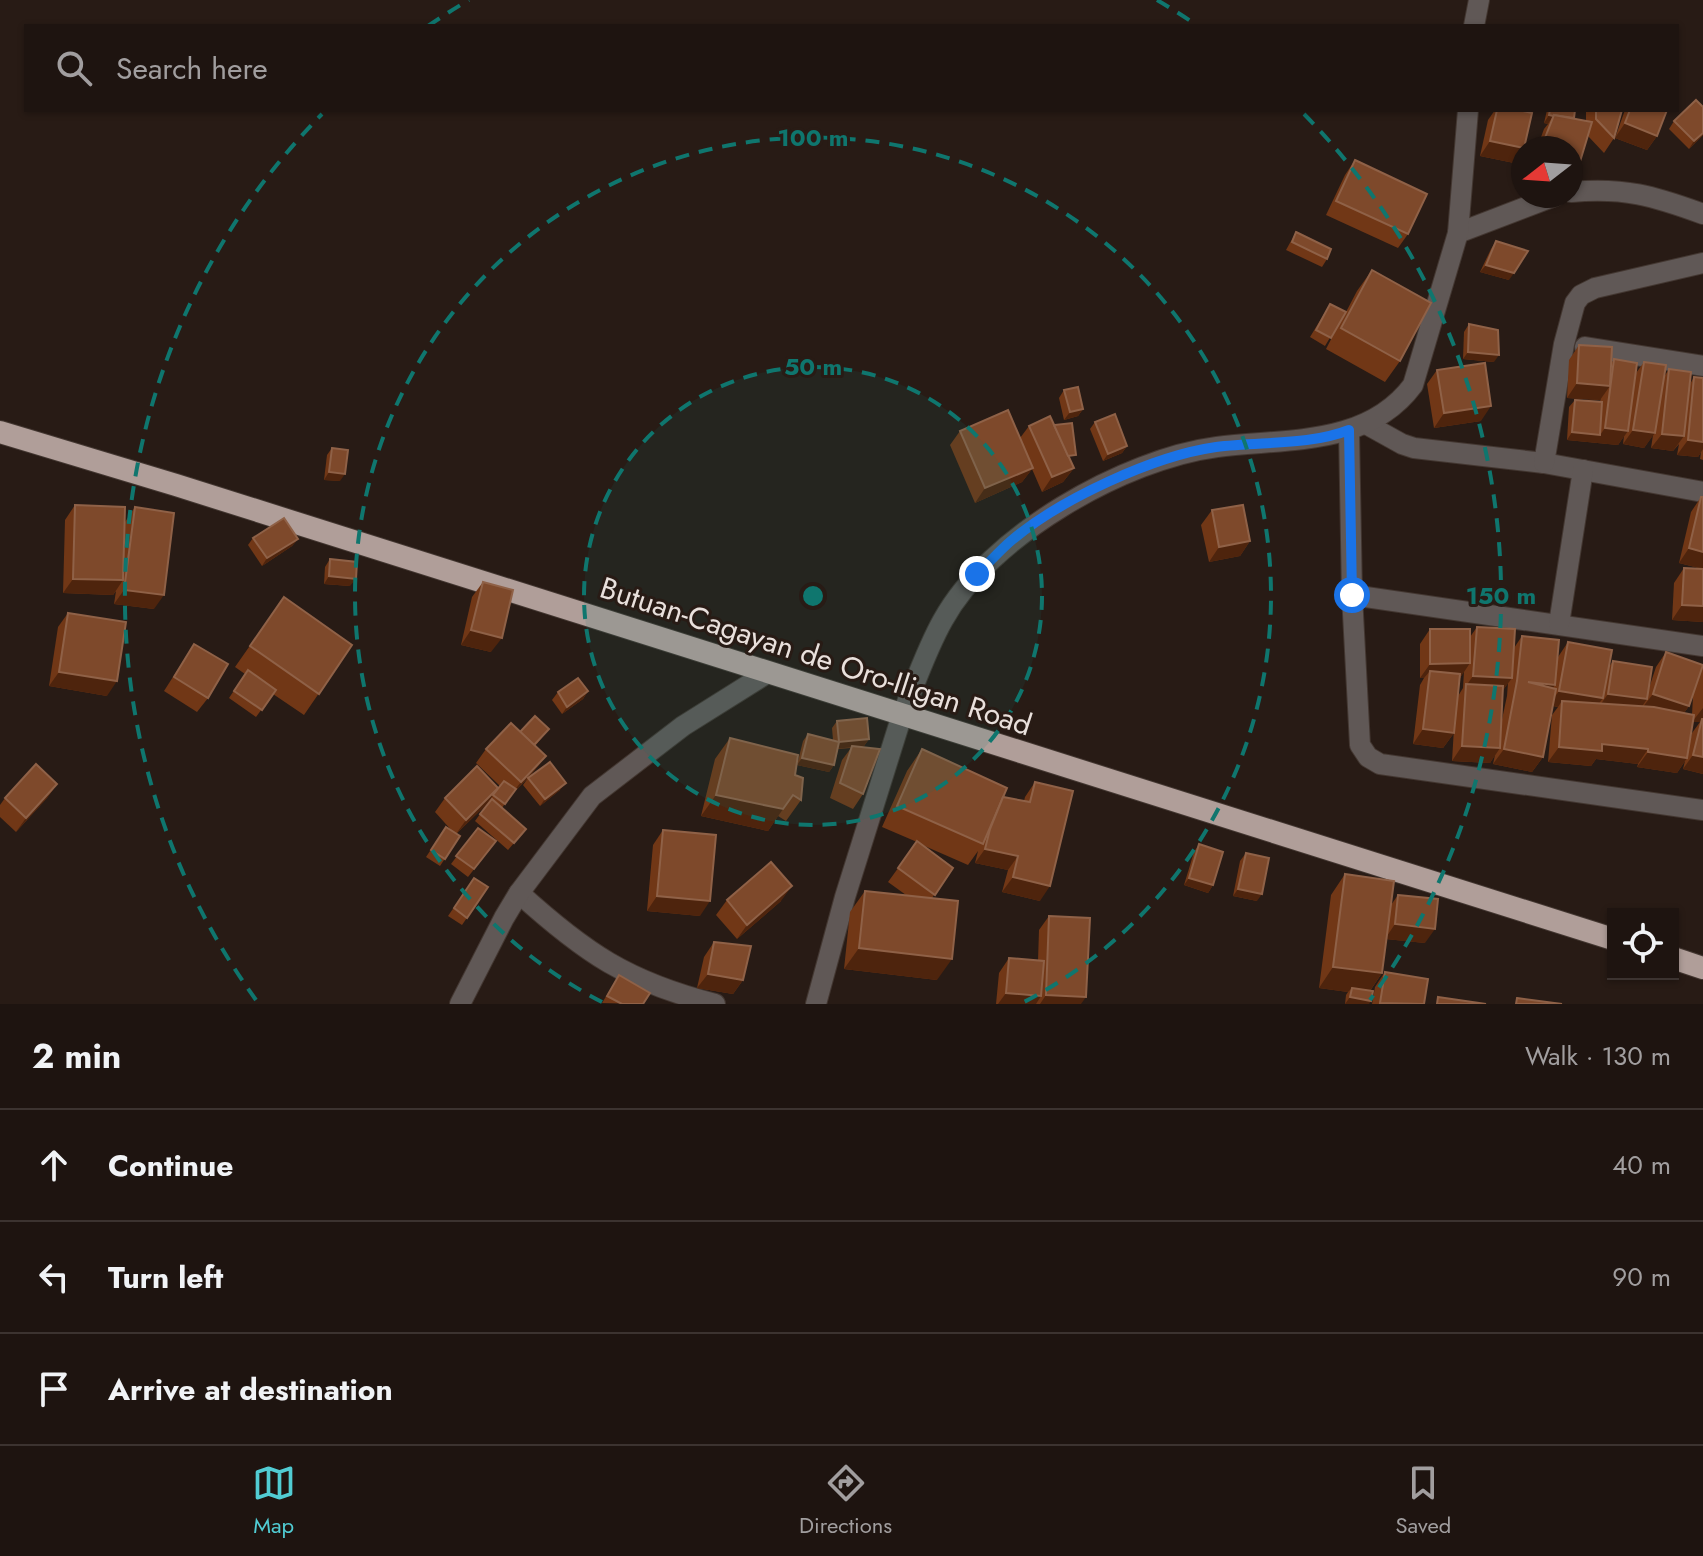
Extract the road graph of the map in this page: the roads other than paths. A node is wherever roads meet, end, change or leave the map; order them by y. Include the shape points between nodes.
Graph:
1 (1479, 0) edge
2 (1474, 24) edge
3 (1468, 112) edge
4 (1583, 191) edge
5 (1524, 208) edge
6 (1703, 214) edge
7 (1458, 233) junction
8 (1703, 263) edge
9 (1564, 344) junction
10 (1703, 366) edge
11 (1357, 427) junction
12 (0, 432) edge
13 (1544, 463) junction
14 (1583, 470) junction
15 (1703, 492) edge
16 (1352, 595) junction
17 (1559, 624) junction
18 (1703, 646) edge
19 (769, 672) junction
20 (902, 715) junction
21 (1703, 810) edge
22 (519, 893) junction
23 (1607, 937) edge
24 (1679, 960) edge
25 (1703, 968) edge
26 (460, 1004) edge
27 (715, 1004) edge
28 (816, 1004) edge

1 - 2 street
3 - 7 street
4 - 6 street via 1641,193
5 - 7 street
7 - 11 street via 1413,385 1394,406
8 - 9 street via 1586,291 1575,303
9 - 10 street
9 - 13 street
11 - 13 street via 1414,448
11 - 16 street
11 - 20 street via 1307,439 1166,457 1054,510 1012,540 959,597 943,619
12 - 19 highway, Butuan-Cagayan de Oro-Iligan Road
13 - 14 street
14 - 15 street
14 - 17 street
16 - 17 street
16 - 21 street via 1360,745 1368,757 1380,764
17 - 18 street
19 - 20 highway, Butuan-Cagayan de Oro-Iligan Road
19 - 22 street via 683,726 592,796
20 - 23 highway, Butuan-Cagayan de Oro-Iligan Road
20 - 28 street
22 - 26 street
22 - 27 street via 557,928 633,978
24 - 25 highway

